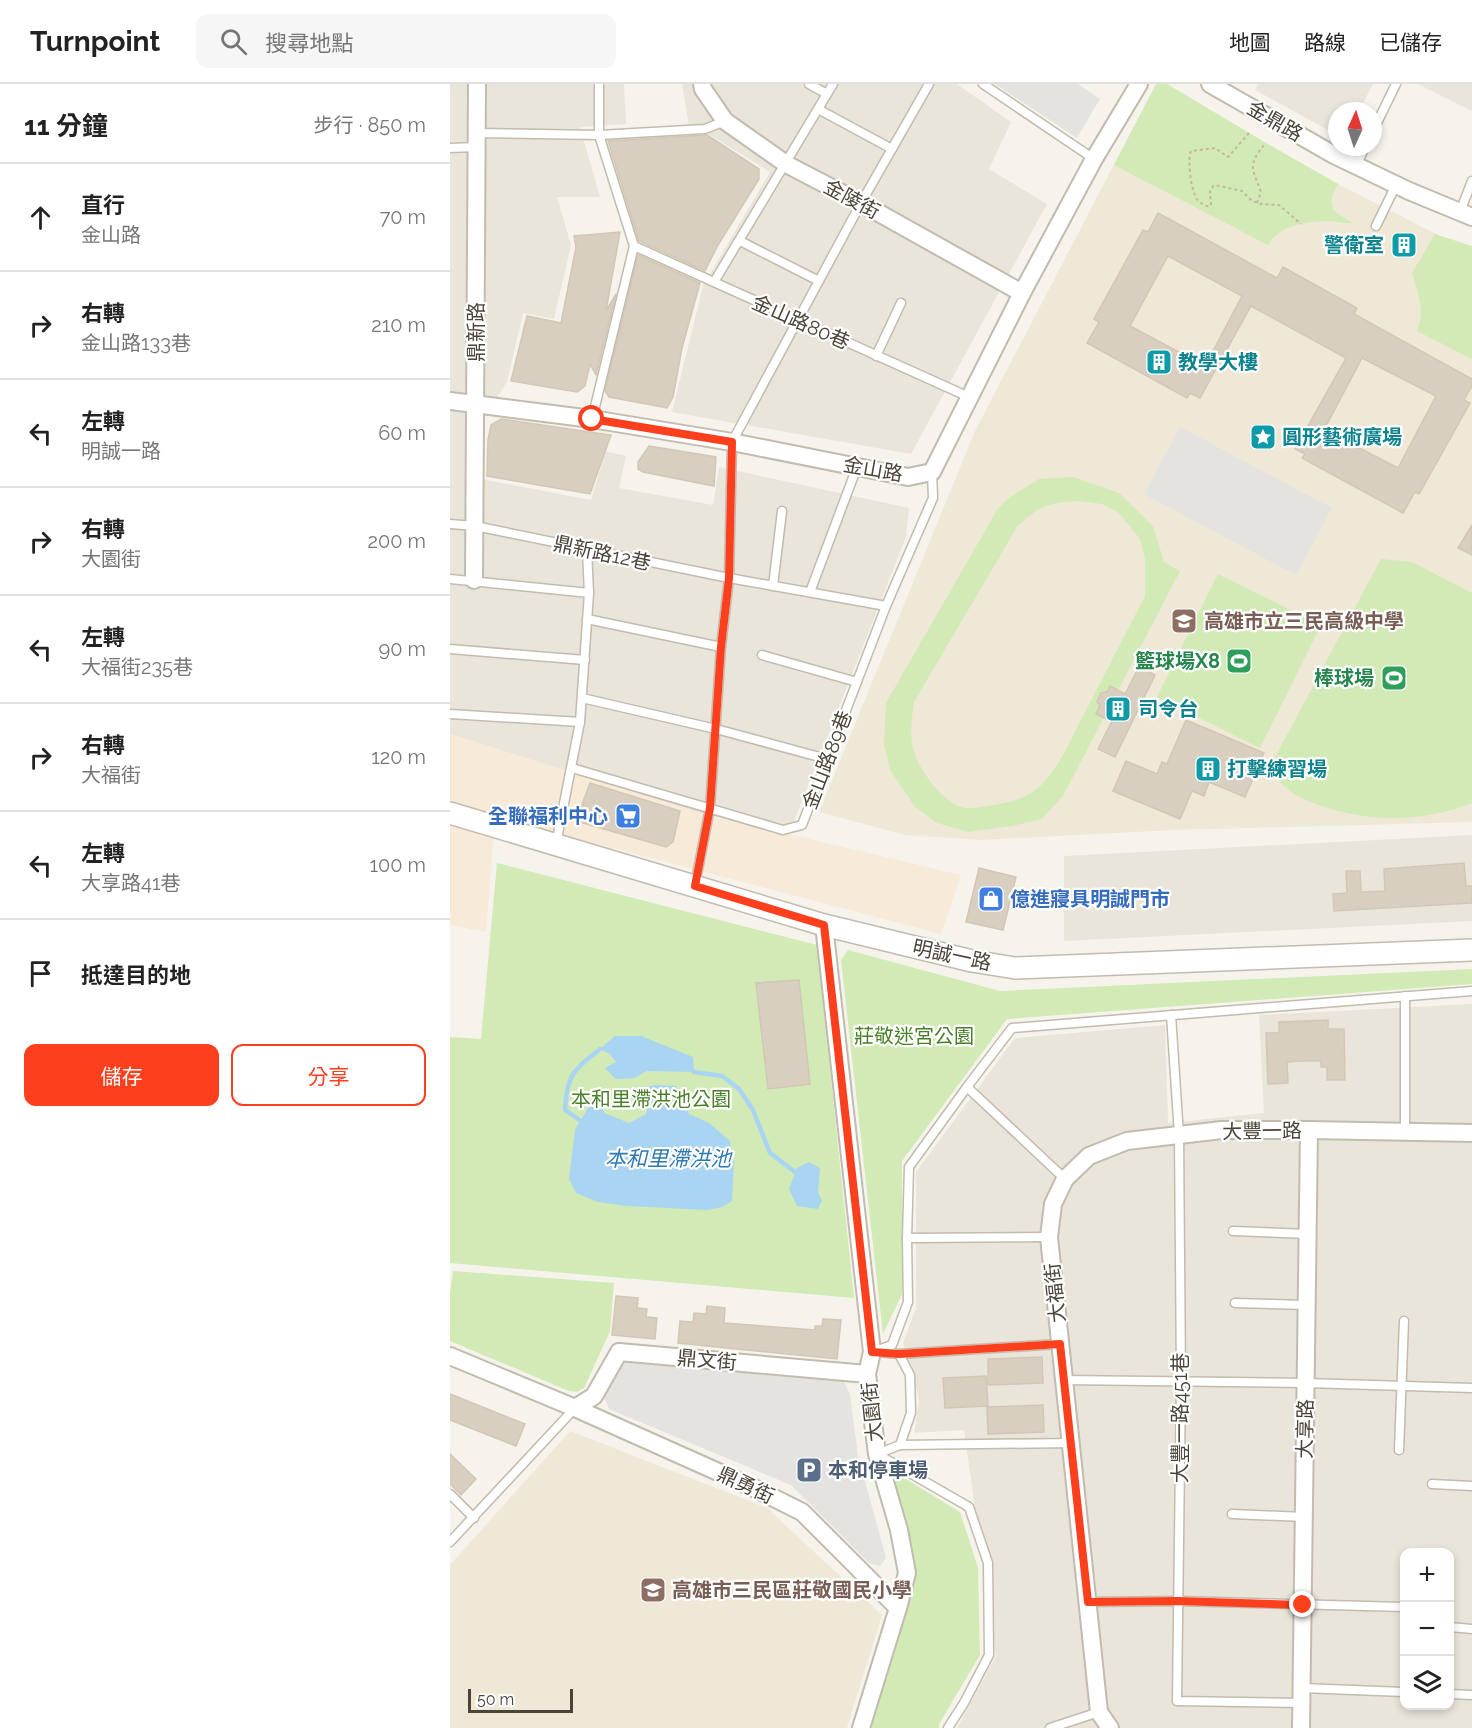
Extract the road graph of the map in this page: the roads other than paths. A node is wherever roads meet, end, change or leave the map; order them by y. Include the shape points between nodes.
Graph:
1 (477, 84) edge
2 (599, 84) edge
3 (702, 84) edge
4 (809, 84) edge
5 (833, 84) edge
6 (930, 84) edge
7 (982, 84) edge
8 (1139, 84) edge
9 (1210, 84) edge
10 (1396, 84) edge
11 (827, 94) junction
12 (818, 109) junction
13 (1382, 113) edge
14 (725, 122) junction
15 (598, 135) junction
16 (477, 140) junction
17 (450, 148) edge
18 (892, 149) junction
19 (1361, 156) edge
20 (1094, 159) junction
21 (786, 164) junction
22 (1356, 166) junction
23 (1472, 181) edge
24 (1396, 185) junction
25 (861, 203) junction
26 (1466, 214) edge
27 (1376, 226) dead end
28 (740, 241) junction
29 (634, 246) junction
30 (819, 281) junction
31 (714, 282) junction
32 (1022, 293) junction
33 (901, 303) dead end
34 (798, 320) junction
35 (876, 356) junction
36 (969, 397) junction
37 (450, 401) edge
38 (475, 403) junction
39 (592, 419) junction
40 (732, 442) junction
41 (857, 467) junction
42 (932, 472) junction
43 (782, 512) dead end
44 (450, 524) edge
45 (475, 526) junction
46 (587, 550) junction
47 (729, 578) junction
48 (450, 579) edge
49 (474, 580) junction
50 (773, 585) junction
51 (810, 592) junction
52 (589, 593) junction
53 (886, 606) junction
54 (587, 619) junction
55 (721, 647) junction
56 (450, 649) edge
57 (762, 656) dead end
58 (585, 660) junction
59 (857, 682) junction
60 (582, 698) junction
61 (450, 714) edge
62 (580, 722) junction
63 (716, 729) junction
64 (827, 759) junction
65 (572, 768) junction
66 (710, 808) junction
67 (450, 813) edge
68 (555, 845) junction
69 (695, 886) junction
70 (824, 925) junction
71 (1472, 950) edge
72 (1472, 991) edge
73 (1405, 996) junction
74 (1172, 1015) junction
75 (967, 1087) junction
76 (1309, 1130) junction
77 (1405, 1132) junction
78 (1472, 1133) edge
79 (1179, 1135) junction
80 (1065, 1179) junction
81 (1233, 1231) dead end
82 (1308, 1234) junction
83 (1049, 1237) junction
84 (907, 1238) junction
85 (1235, 1303) dead end
86 (1307, 1305) junction
87 (1404, 1321) dead end
88 (1060, 1344) junction
89 (872, 1352) junction
90 (899, 1354) junction
91 (450, 1356) edge
92 (867, 1374) junction
93 (1064, 1380) junction
94 (1181, 1381) junction
95 (1306, 1383) junction
96 (1402, 1386) junction
97 (1472, 1388) edge
98 (575, 1408) junction
99 (1071, 1443) junction
100 (900, 1445) junction
101 (1399, 1449) dead end
102 (877, 1454) junction
103 (1432, 1484) dead end
104 (1472, 1486) edge
105 (450, 1494) edge
106 (1232, 1514) dead end
107 (1304, 1517) junction
108 (474, 1518) junction
109 (450, 1542) edge
110 (1178, 1601) junction
111 (1088, 1602) junction
112 (1303, 1605) junction
113 (1400, 1607) edge
114 (898, 1608) junction
115 (1454, 1627) edge
116 (1472, 1629) edge
117 (1400, 1692) edge
118 (1454, 1694) edge
119 (1301, 1695) junction
120 (1472, 1695) edge
121 (1099, 1712) junction
122 (861, 1728) edge
123 (948, 1728) edge
124 (1050, 1728) edge
125 (1110, 1728) edge
126 (1301, 1728) edge

1 - 16 street, 鼎新路
2 - 15 lane
3 - 14 street, 金陵街
4 - 11 lane
5 - 11 lane
6 - 18 lane
7 - 20 lane
8 - 20 street, 金山路
9 - 22 street, 金鼎路
10 - 13 lane
11 - 12 lane
12 - 18 lane
12 - 21 lane
14 - 15 lane via 705,129
14 - 21 street, 金陵街
15 - 16 lane
15 - 29 lane
16 - 17 lane
16 - 38 street, 鼎新路
18 - 25 lane
19 - 22 lane
20 - 32 street, 金山路
21 - 25 street, 金陵街
21 - 28 lane
22 - 24 street, 金鼎路
23 - 26 lane
24 - 26 street, 金鼎路
24 - 27 lane
25 - 30 lane
25 - 32 street, 金陵街
28 - 30 lane
28 - 31 lane
29 - 31 lane, 金山路80巷
29 - 39 lane
30 - 34 lane
31 - 34 lane, 金山路80巷
32 - 36 street, 金山路
33 - 35 lane
34 - 35 lane, 金山路80巷
34 - 40 lane
35 - 36 lane, 金山路80巷
36 - 42 street, 金山路
37 - 38 street, 金山路
38 - 39 street, 金山路
38 - 45 street, 鼎新路
39 - 40 street, 金山路
40 - 41 street, 金山路
40 - 47 lane
41 - 42 street, 金山路 via 908,477
41 - 51 lane
42 - 53 lane, 金山路89巷 via 933,498
43 - 50 lane
44 - 45 lane, 鼎新路12巷
45 - 46 lane, 鼎新路12巷
45 - 49 street, 鼎新路
46 - 47 lane, 鼎新路12巷
46 - 52 lane
47 - 50 lane, 鼎新路12巷
47 - 55 lane
48 - 49 lane
49 - 52 lane
50 - 51 lane, 鼎新路12巷
51 - 53 lane, 鼎新路12巷
52 - 54 lane
53 - 59 lane, 金山路89巷
54 - 55 lane
54 - 58 lane
55 - 63 lane
56 - 58 lane
57 - 59 lane
58 - 60 lane
59 - 64 lane, 金山路89巷
60 - 62 lane
60 - 63 lane
61 - 62 lane
62 - 65 lane
63 - 64 lane
63 - 66 lane
64 - 66 lane, 金山路89巷 via 802,825 783,830
65 - 66 lane, 金山路89巷
65 - 68 lane
66 - 69 lane
67 - 68 street, 明誠一路
68 - 69 street, 明誠一路
69 - 70 street, 明誠一路
70 - 71 street, 明誠一路 via 972,962 1015,968
70 - 89 street, 大園街
72 - 73 lane
73 - 74 lane
73 - 77 lane
74 - 75 lane via 1012,1028
74 - 79 lane, 大豐一路451巷
75 - 80 lane
75 - 84 lane via 909,1167
76 - 77 street, 大豐一路
76 - 79 street, 大豐一路 via 1222,1130
76 - 82 street, 大享路
77 - 78 street, 大豐一路
79 - 80 street, 大豐一路 via 1127,1142 1089,1156
79 - 94 lane, 大豐一路451巷
80 - 83 street, 大福街 via 1053,1204
81 - 82 lane
82 - 86 street, 大享路
83 - 84 lane
83 - 88 street, 大福街
84 - 89 lane via 908,1302 892,1345
85 - 86 lane
86 - 95 street, 大享路
87 - 96 lane
88 - 90 lane
88 - 93 street, 大福街
89 - 90 lane
89 - 92 street, 大園街
90 - 100 lane via 910,1375 910,1413
91 - 98 street, 鼎勇街
92 - 98 street, 鼎文街 via 619,1352 594,1396
92 - 102 street, 大園街
93 - 94 lane
93 - 99 street, 大福街
94 - 95 lane
94 - 110 lane, 大豐一路451巷
95 - 96 lane
95 - 107 street, 大享路
96 - 97 lane
96 - 101 lane
98 - 108 lane
98 - 114 street, 鼎勇街 via 802,1512
99 - 100 lane
99 - 111 street, 大福街
100 - 102 lane
102 - 114 street, 大園街 via 907,1573
102 - 123 lane via 969,1507 988,1563 989,1655
103 - 104 lane
105 - 108 lane
106 - 107 lane
107 - 112 street, 大享路
108 - 109 lane
110 - 111 lane
110 - 112 lane
110 - 119 lane, 大豐一路451巷 via 1178,1701
111 - 121 street, 大福街
112 - 113 lane
112 - 119 street, 大享路
114 - 122 street
115 - 116 lane
117 - 119 lane
118 - 120 lane
119 - 126 street, 大享路
121 - 124 lane
121 - 125 street, 大福街

